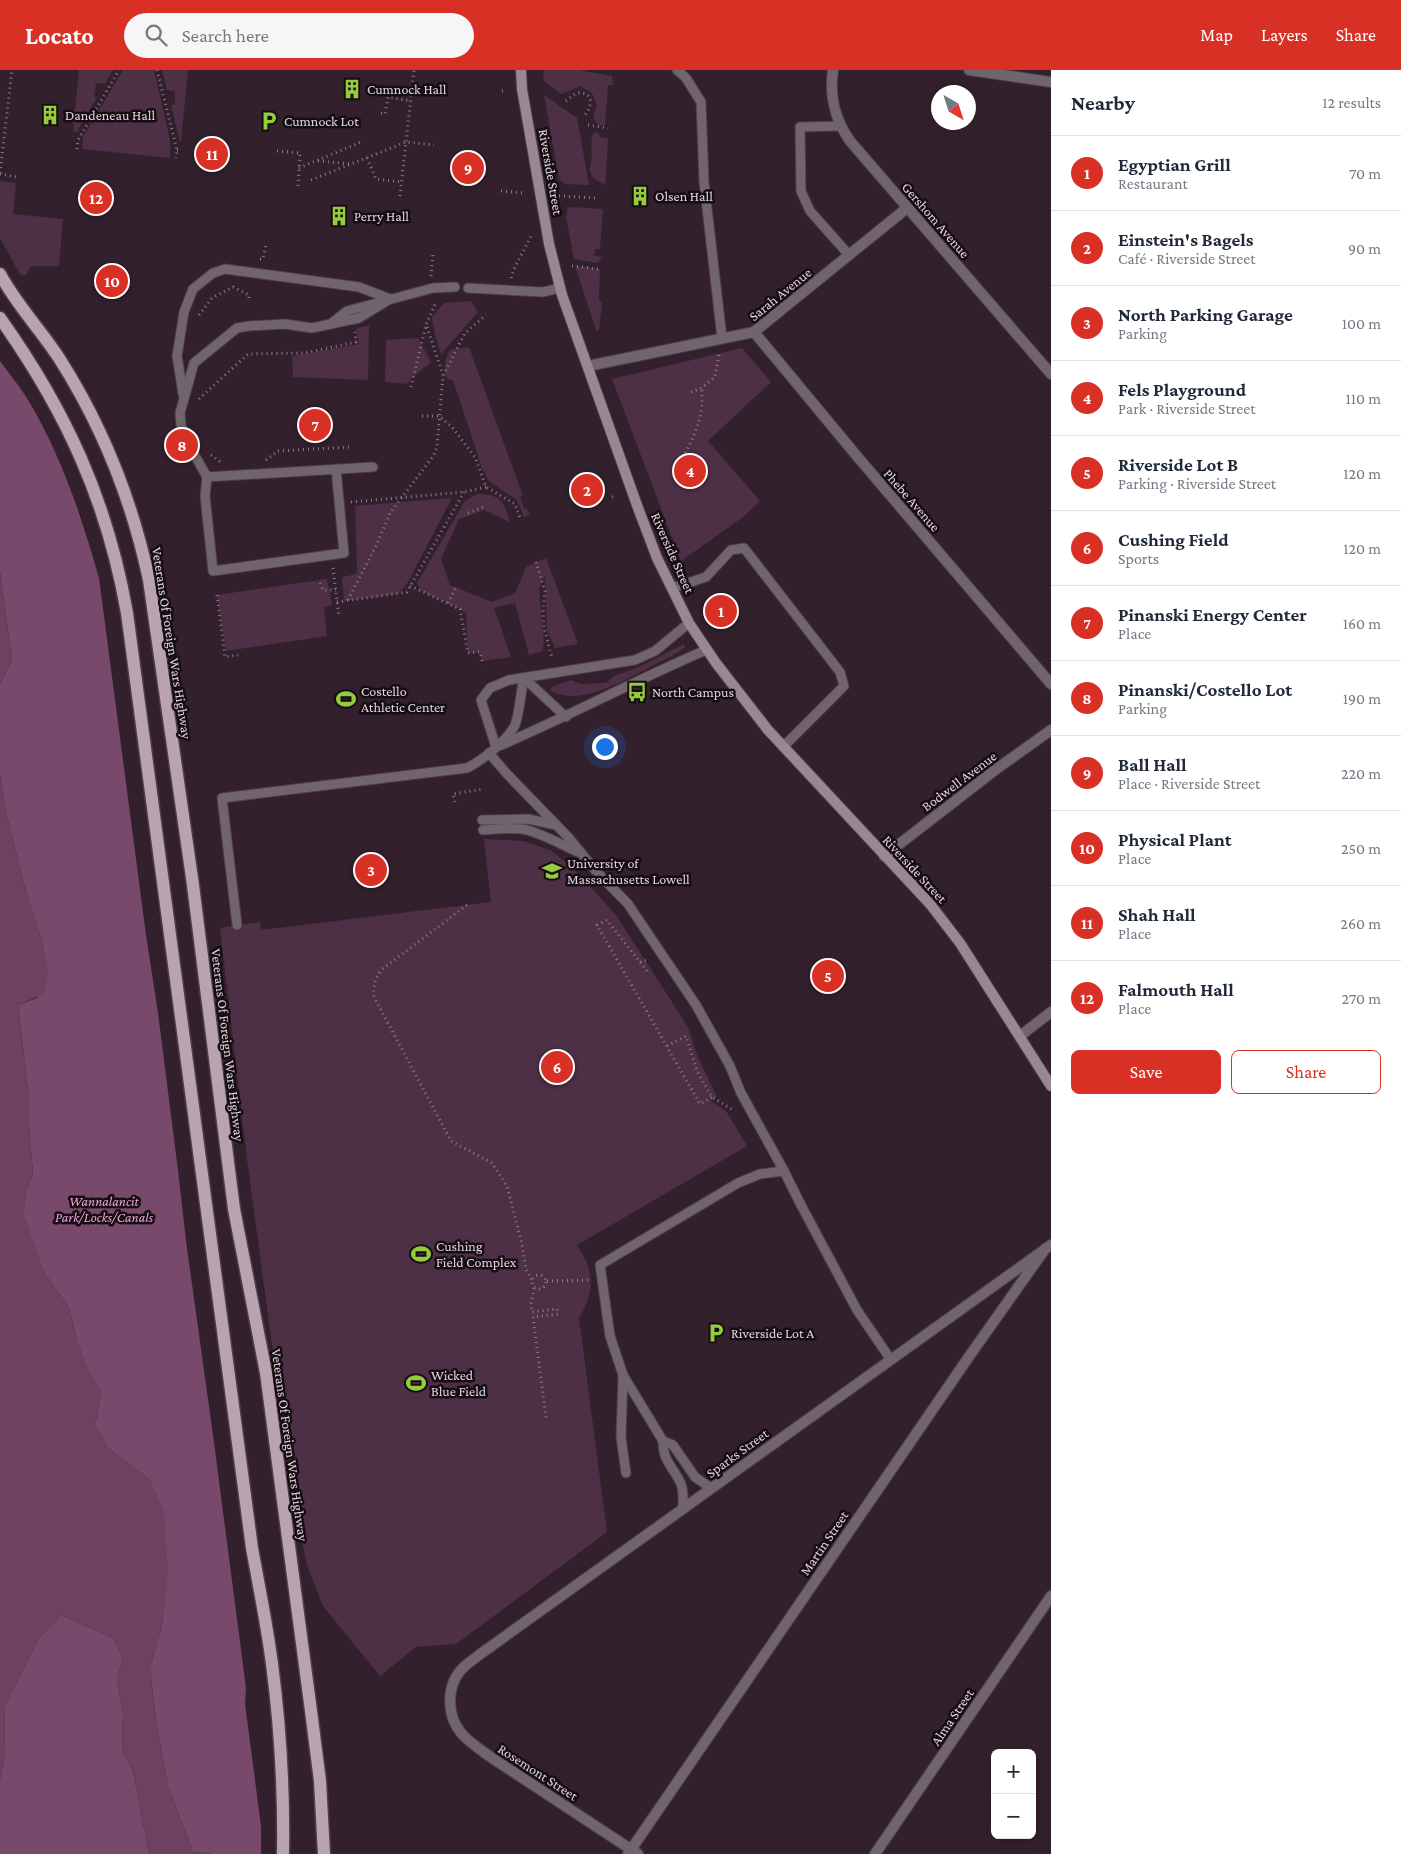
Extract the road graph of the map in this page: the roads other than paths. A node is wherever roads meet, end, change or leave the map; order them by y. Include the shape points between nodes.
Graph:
1 (521, 70) edge
2 (677, 70) edge
3 (832, 70) edge
4 (969, 70) edge
5 (1051, 82) edge
6 (840, 126) junction
7 (907, 208) junction
8 (849, 255) junction
9 (0, 274) edge
10 (455, 287) dead end
11 (468, 288) dead end
12 (560, 288) junction
13 (390, 299) junction
14 (0, 318) edge
15 (754, 332) junction
16 (722, 338) junction
17 (588, 366) junction
18 (1051, 374) edge
19 (184, 399) junction
20 (373, 467) dead end
21 (336, 469) junction
22 (207, 477) junction
23 (672, 588) junction
24 (689, 623) junction
25 (706, 650) junction
26 (524, 678) junction
27 (1051, 684) edge
28 (566, 717) junction
29 (1051, 730) edge
30 (783, 746) junction
31 (493, 750) junction
32 (482, 820) dead end
33 (556, 825) junction
34 (483, 830) dead end
35 (580, 853) junction
36 (884, 856) junction
37 (237, 925) dead end
38 (1051, 1012) edge
39 (1020, 1036) junction
40 (1051, 1086) edge
41 (784, 1171) junction
42 (1048, 1247) edge
43 (891, 1360) junction
44 (623, 1375) junction
45 (663, 1441) junction
46 (626, 1473) dead end
47 (712, 1488) junction
48 (683, 1508) junction
49 (1051, 1596) edge
50 (450, 1694) joint
51 (632, 1853) edge
52 (283, 1854) edge
53 (324, 1854) edge
54 (875, 1854) edge

1 - 12 main road, Riverside Street via 549,244
2 - 16 lane via 701,102 704,182
3 - 6 street, Gershom Avenue via 831,97
4 - 5 street
6 - 7 street, Gershom Avenue
6 - 8 lane via 800,127 801,191 810,211
7 - 8 street, Sarah Avenue
7 - 18 street, Gershom Avenue
8 - 15 street, Sarah Avenue
9 - 53 main road, Veterans Of Foreign Wars Highway via 18,304 58,356 94,419 125,492 149,580 193,885 234,1210 267,1383 313,1721
10 - 13 lane via 433,288
11 - 12 lane via 543,292
12 - 17 main road, Riverside Street
13 - 19 lane via 347,310 333,322 312,328 285,324 238,328 194,363
13 - 19 lane via 359,286 225,269 213,273 193,289 184,312 177,356
14 - 52 main road via 45,387 79,452 101,507 127,612 252,1548 272,1664
15 - 16 street, Sarah Avenue
15 - 27 street, Phebe Avenue
16 - 17 street, Sarah Avenue
17 - 23 main road, Riverside Street via 638,508
19 - 22 lane via 180,413 185,438
20 - 21 lane
21 - 22 lane
21 - 22 lane via 344,554 213,571 205,496
23 - 24 main road, Riverside Street
23 - 30 lane via 706,577 731,550 744,548 840,672 844,686
24 - 25 main road, Riverside Street
24 - 26 lane via 655,651 635,660
25 - 28 lane
25 - 30 main road, Riverside Street
26 - 28 lane
26 - 31 lane via 514,726
26 - 31 lane via 490,688 482,700
28 - 31 lane
29 - 36 street, Bodwell Avenue
30 - 36 main road, Riverside Street
31 - 33 lane via 506,774
31 - 37 lane via 467,768 222,798
32 - 33 lane via 528,819
33 - 35 lane
34 - 35 lane via 526,830
35 - 41 lane via 628,904 696,1006
36 - 39 main road, Riverside Street via 930,904 960,943
38 - 39 street
39 - 40 main road, Riverside Street
41 - 43 lane via 858,1310
41 - 44 lane via 760,1174 738,1184 600,1265 610,1336
42 - 43 street, Sparks Street
42 - 51 street, Martin Street via 968,1358
43 - 47 street, Sparks Street
44 - 45 lane
44 - 46 lane via 622,1437
45 - 47 lane via 673,1446 695,1477
45 - 48 lane via 662,1452 682,1485
47 - 48 street, Sparks Street
48 - 50 street, Sparks Street via 479,1654 460,1671
49 - 54 street, Alma Street
50 - 51 street, Rosemont Street via 450,1713 457,1729 470,1742

